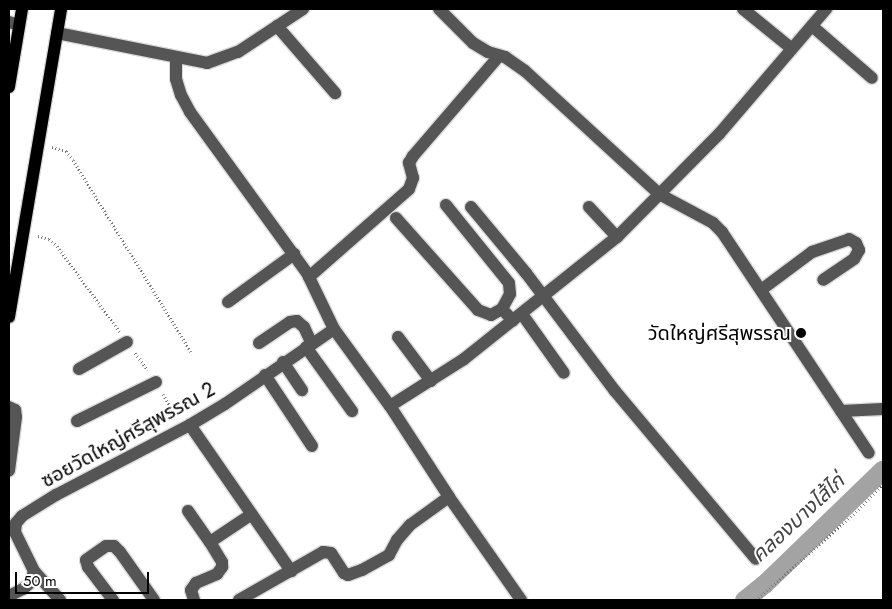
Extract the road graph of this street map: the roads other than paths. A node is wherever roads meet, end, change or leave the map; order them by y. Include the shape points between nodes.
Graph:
1 (22, 9) edge
2 (61, 9) edge
3 (303, 9) edge
4 (439, 9) edge
5 (743, 9) edge
6 (826, 9) edge
7 (14, 23) edge
8 (276, 26) junction
9 (812, 26) junction
10 (57, 33) junction
11 (791, 48) junction
12 (499, 56) junction
13 (176, 58) junction
14 (10, 72) edge
15 (872, 78) dead end
16 (9, 87) edge
17 (335, 93) dead end
18 (659, 194) junction
19 (446, 205) dead end
20 (470, 207) dead end
21 (589, 207) dead end
22 (396, 218) dead end
23 (617, 237) junction
24 (294, 254) junction
25 (309, 277) junction
26 (823, 280) dead end
27 (761, 290) junction
28 (544, 296) junction
29 (228, 302) dead end
30 (502, 309) junction
31 (9, 317) edge
32 (518, 318) junction
33 (334, 329) junction
34 (398, 337) dead end
35 (127, 342) road end
36 (258, 343) dead end
37 (309, 346) junction
38 (283, 362) junction
39 (79, 369) dead end
40 (564, 373) dead end
41 (265, 375) junction
42 (431, 381) junction
43 (156, 382) road end
44 (302, 390) dead end
45 (390, 406) junction
46 (9, 407) edge
47 (883, 408) edge
48 (352, 411) dead end
49 (841, 411) junction
50 (77, 421) dead end
51 (187, 427) junction
52 (312, 446) dead end
53 (868, 453) dead end
54 (9, 471) edge
55 (449, 497) junction
56 (188, 511) dead end
57 (252, 514) junction
58 (210, 542) junction
59 (756, 559) dead end
60 (34, 570) junction
61 (291, 570) junction
62 (9, 596) edge
63 (60, 600) edge
64 (112, 600) edge
65 (154, 600) edge
66 (194, 600) edge
67 (239, 600) edge
68 (521, 600) edge

1 - 7 main road
2 - 10 main road
3 - 8 street
4 - 12 street via 474,43
5 - 11 street
6 - 9 street
7 - 14 main road
8 - 13 street via 238,52 220,60 207,63
8 - 17 street
9 - 11 street
9 - 15 street
10 - 13 street
10 - 31 main road
11 - 18 street via 718,134
12 - 18 street via 525,71
12 - 25 street via 408,163 413,178 409,189
13 - 24 street via 176,79 190,112
14 - 16 main road
18 - 23 street
18 - 27 street via 714,223
19 - 30 street via 509,283 510,294
20 - 28 street
21 - 23 street
22 - 30 street via 478,310 491,315
23 - 28 street
24 - 25 street
24 - 29 street
25 - 33 street
26 - 27 street via 854,259 859,250 856,243 849,239 812,252
27 - 49 street
28 - 32 street
28 - 59 street via 615,391
30 - 32 street
32 - 40 street
32 - 42 street
33 - 37 street, ซอยวัดใหญ่ศรีสุพรรณ 2
33 - 45 street
34 - 42 street
35 - 39 street
36 - 37 street via 290,322 297,321 304,327
37 - 38 street, ซอยวัดใหญ่ศรีสุพรรณ 2
37 - 48 street
38 - 41 street, ซอยวัดใหญ่ศรีสุพรรณ 2
38 - 44 street
41 - 51 street, ซอยวัดใหญ่ศรีสุพรรณ 2
41 - 52 street
42 - 45 street
43 - 50 street
45 - 55 street
46 - 54 street via 15,410 16,417
47 - 49 street
49 - 53 street
51 - 57 street
51 - 60 street, ซอยวัดใหญ่ศรีสุพรรณ 2 via 22,516 16,523 15,532
55 - 61 street via 410,525 389,555 362,570 348,575 331,553 324,552
55 - 68 street
56 - 58 street
57 - 58 street
57 - 61 street
58 - 66 street via 222,567 218,574 196,583 191,590
60 - 62 street via 31,582
60 - 63 street
61 - 67 street
64 - 65 street via 86,560 106,546 114,546 120,552

